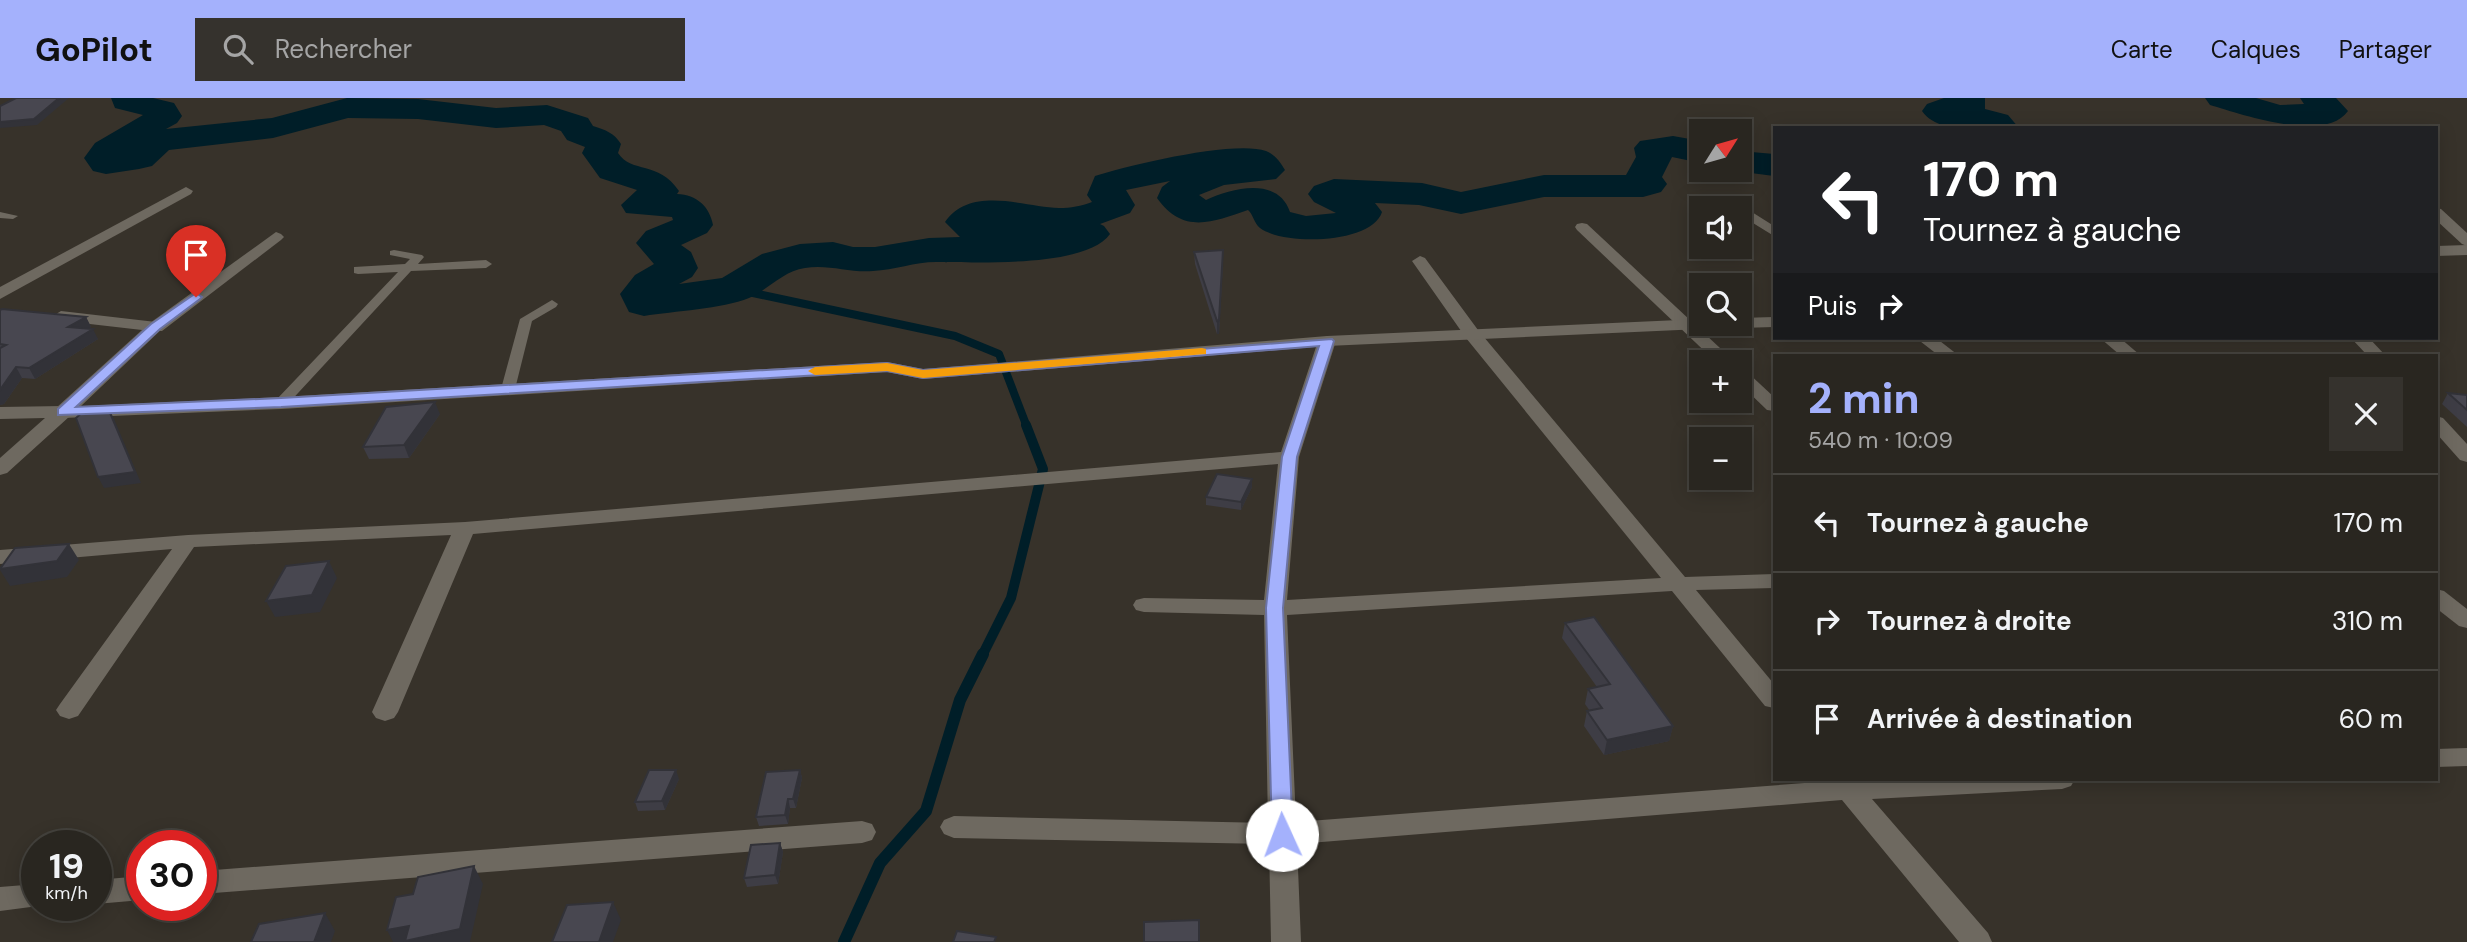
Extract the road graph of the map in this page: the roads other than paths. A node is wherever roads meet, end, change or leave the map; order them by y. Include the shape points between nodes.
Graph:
1 (186, 191) dead end
2 (2438, 214) edge
3 (0, 215) edge
4 (13, 216) dead end
5 (1752, 217) edge
6 (1582, 227) dead end
7 (1773, 231) edge
8 (276, 237) dead end
9 (2467, 241) edge
10 (2467, 250) edge
11 (2438, 251) edge
12 (394, 253) dead end
13 (1420, 261) dead end
14 (486, 264) dead end
15 (407, 270) junction
16 (358, 271) dead end
17 (0, 294) edge
18 (552, 304) dead end
19 (39, 314) edge
20 (1689, 321) edge
21 (1773, 322) edge
22 (1752, 323) edge
23 (1689, 324) edge
24 (156, 327) junction
25 (1472, 334) junction
26 (1703, 336) edge
27 (1928, 340) edge
28 (2112, 340) edge
29 (2362, 340) edge
30 (1327, 341) junction
31 (1715, 350) edge
32 (1948, 354) edge
33 (2130, 354) edge
34 (2375, 354) edge
35 (1752, 386) edge
36 (508, 389) junction
37 (281, 402) junction
38 (1773, 405) edge
39 (63, 412) junction
40 (0, 413) edge
41 (2438, 424) edge
42 (2467, 456) edge
43 (1289, 457) junction
44 (0, 469) edge
45 (465, 528) junction
46 (188, 541) junction
47 (0, 557) edge
48 (1773, 581) edge
49 (1678, 584) junction
50 (2438, 598) edge
51 (1144, 605) dead end
52 (1275, 608) junction
53 (2467, 621) edge
54 (1773, 699) edge
55 (69, 710) dead end
56 (385, 712) dead end
57 (2467, 757) edge
58 (2438, 758) edge
59 (1989, 781) edge
60 (1844, 785) edge
61 (954, 827) dead end
62 (862, 832) dead end
63 (1282, 835) junction
64 (217, 883) edge
65 (21, 897) edge
66 (0, 899) edge
67 (1286, 942) edge
68 (1977, 942) edge

1 - 17 street
2 - 9 street
3 - 4 lane
5 - 7 street
6 - 20 street
8 - 24 street
10 - 11 street
12 - 15 lane via 418,257
13 - 25 street
14 - 15 lane
15 - 16 lane
15 - 37 lane
18 - 36 lane via 526,319
19 - 24 street
21 - 22 street
23 - 25 street
24 - 39 street
25 - 30 street
25 - 49 street
26 - 31 street
27 - 32 street
28 - 33 street
29 - 34 street
30 - 36 street via 923,374 887,367
30 - 43 street
35 - 38 street
36 - 37 street
37 - 39 street
39 - 40 street
39 - 44 street
41 - 42 street
43 - 45 street
43 - 52 street
45 - 46 street
45 - 56 street
46 - 47 street
46 - 55 street
48 - 49 street
49 - 52 street
49 - 54 street
50 - 53 street
51 - 52 street
52 - 63 street
57 - 58 street
59 - 60 street
60 - 63 street
60 - 68 street
61 - 63 street
62 - 64 street
63 - 67 street
65 - 66 street

